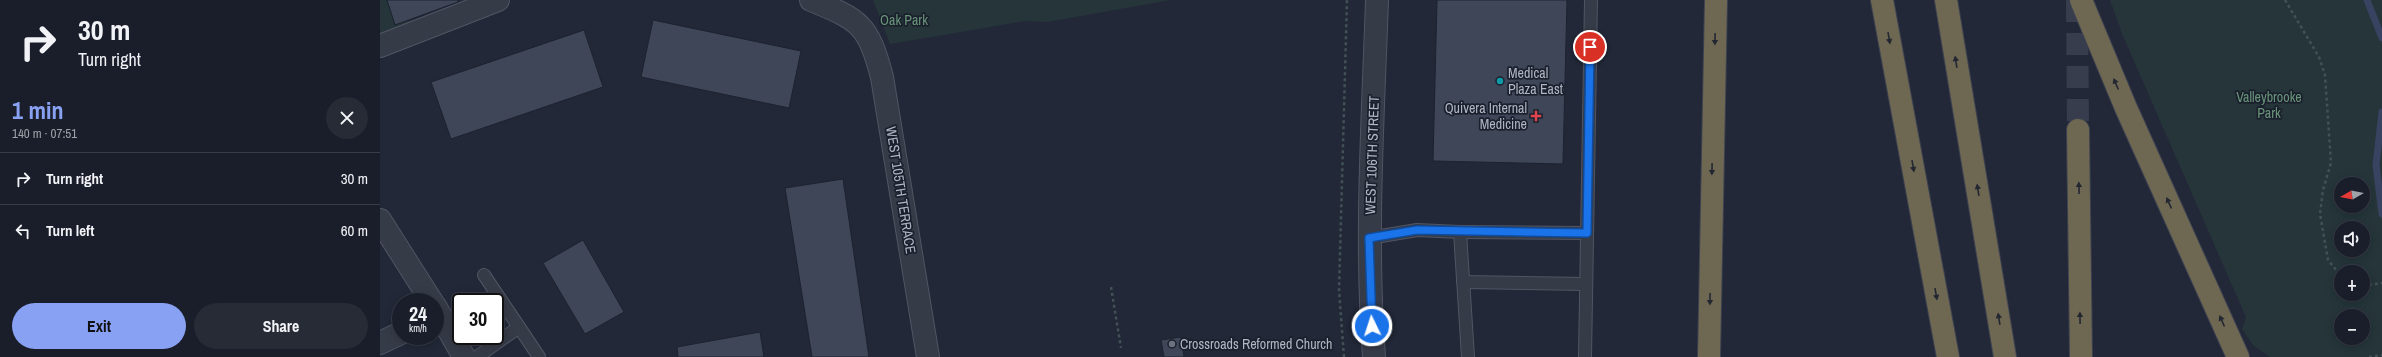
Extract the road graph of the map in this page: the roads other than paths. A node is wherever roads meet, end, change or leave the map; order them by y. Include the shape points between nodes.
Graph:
1 (498, 0) edge
2 (811, 0) edge
3 (1377, 0) edge
4 (1591, 0) edge
5 (1716, 0) edge
6 (1882, 0) edge
7 (1946, 0) edge
8 (2081, 0) edge
9 (380, 46) edge
10 (2078, 130) tunnel mouth
11 (380, 220) edge
12 (1460, 232) junction
13 (1587, 233) junction
14 (1369, 238) junction
15 (484, 275) dead end
16 (1463, 282) junction
17 (1586, 284) junction
18 (425, 293) edge
19 (444, 323) edge
20 (519, 327) junction
21 (392, 337) edge
22 (380, 343) edge
23 (464, 357) edge
24 (477, 357) edge
25 (539, 357) edge
26 (928, 357) edge
27 (1374, 357) edge
28 (1468, 357) edge
29 (1585, 357) edge
30 (1709, 357) edge
31 (1948, 357) edge
32 (2005, 357) edge
33 (2081, 357) edge
34 (2238, 357) edge

1 - 9 street
2 - 26 street, WEST 105TH TERRACE via 841,12 861,27 874,45 882,76
3 - 14 street, WEST 106TH STREET
4 - 13 lane
5 -> 30 highway
6 -> 31 highway
32 -> 7 highway
34 -> 8 highway via 2126,108
33 -> 10 highway
11 - 18 street
12 - 13 lane
12 - 14 lane via 1417,230
12 - 16 lane
13 - 17 lane
14 - 27 street, WEST 106TH STREET via 1369,296
15 - 20 lane
16 - 17 lane
16 - 28 lane
17 - 29 lane
19 - 23 street
20 - 24 lane
20 - 25 lane
21 - 22 street

